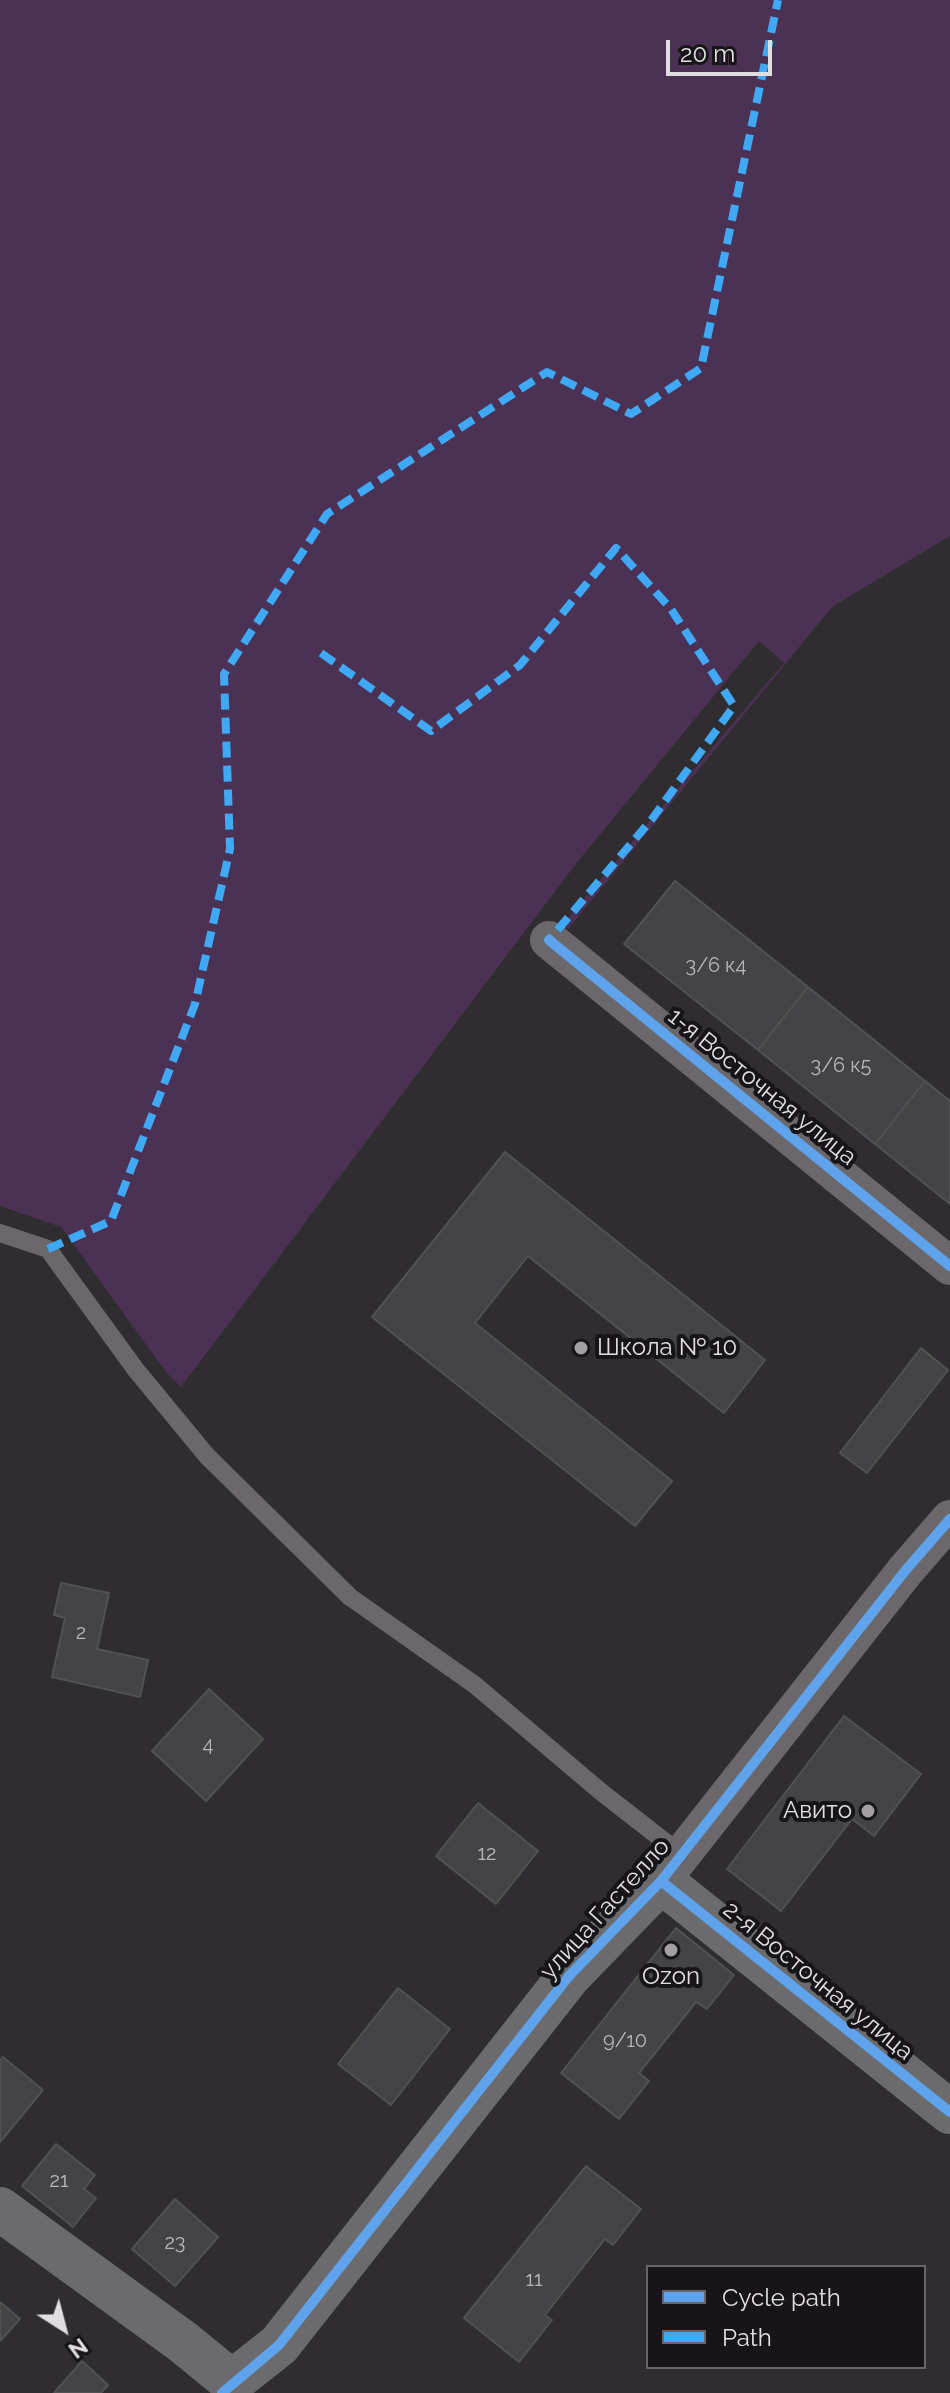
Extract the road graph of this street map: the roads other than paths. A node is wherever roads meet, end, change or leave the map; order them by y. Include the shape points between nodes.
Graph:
1 (549, 940) dead end
2 (0, 1233) edge
3 (950, 1266) edge
4 (950, 1519) edge
5 (672, 1868) junction
6 (950, 2112) edge
7 (0, 2209) edge
8 (233, 2389) edge

1 - 3 street, 1-я Восточная улица
2 - 5 lane via 48,1249 207,1456 350,1597 475,1685 600,1791
4 - 5 street, улица Гастелло
5 - 6 street, 2-я Восточная улица
5 - 8 street, улица Гастелло via 569,1976 279,2345
7 - 8 street via 183,2342

